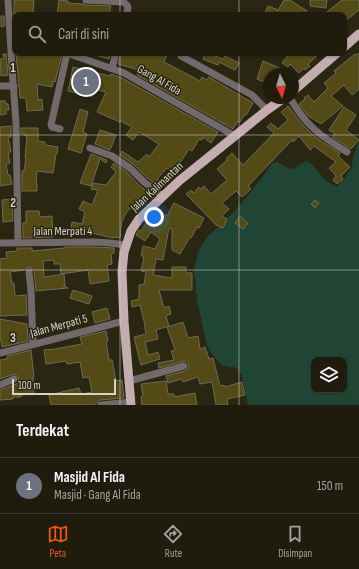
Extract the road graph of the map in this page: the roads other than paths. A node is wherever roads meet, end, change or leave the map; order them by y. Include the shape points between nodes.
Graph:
1 (8, 0) edge
2 (86, 0) edge
3 (127, 12) edge
4 (359, 34) edge
5 (12, 39) edge
6 (347, 44) edge
7 (13, 56) edge
8 (66, 56) edge
9 (76, 56) edge
10 (115, 56) edge
11 (181, 56) dead end
12 (334, 56) edge
13 (112, 68) junction
14 (0, 86) edge
15 (14, 86) junction
16 (299, 86) edge
17 (276, 104) edge
18 (294, 104) edge
19 (267, 110) junction
20 (60, 129) dead end
21 (235, 136) junction
22 (90, 148) dead end
23 (347, 152) dead end
24 (162, 196) junction
25 (18, 242) junction
26 (0, 243) edge
27 (126, 246) junction
28 (29, 272) dead end
29 (124, 321) junction
30 (33, 344) junction
31 (0, 353) edge
32 (184, 366) dead end
33 (14, 379) dead end
34 (129, 382) junction
35 (0, 385) edge
36 (131, 404) edge
37 (101, 405) edge

1 - 5 street
2 - 3 street via 123,2 127,5
4 - 6 main road
7 - 15 street
8 - 20 street via 51,125
9 - 13 street, Gang Al Fida
10 - 13 street
11 - 19 street via 252,95
12 - 16 main road
13 - 21 street, Gang Al Fida via 131,76
14 - 15 street
15 - 25 street
17 - 19 main road, Jalan Kalimantan
18 - 23 street via 311,127
19 - 21 main road, Jalan Kalimantan
21 - 24 main road, Jalan Kalimantan
22 - 24 street via 112,156 130,168
24 - 27 main road, Jalan Kalimantan via 139,219 131,231
25 - 26 street, Jalan Merpati 4
25 - 27 street, Jalan Merpati 4 via 110,242
27 - 29 main road, Jalan Kalimantan via 122,272
28 - 30 street
29 - 30 street, Jalan Merpati 5
29 - 34 main road, Jalan Kalimantan
30 - 31 street, Jalan Merpati 5
32 - 34 street
33 - 35 street
34 - 36 main road, Jalan Kalimantan
36 - 37 street

